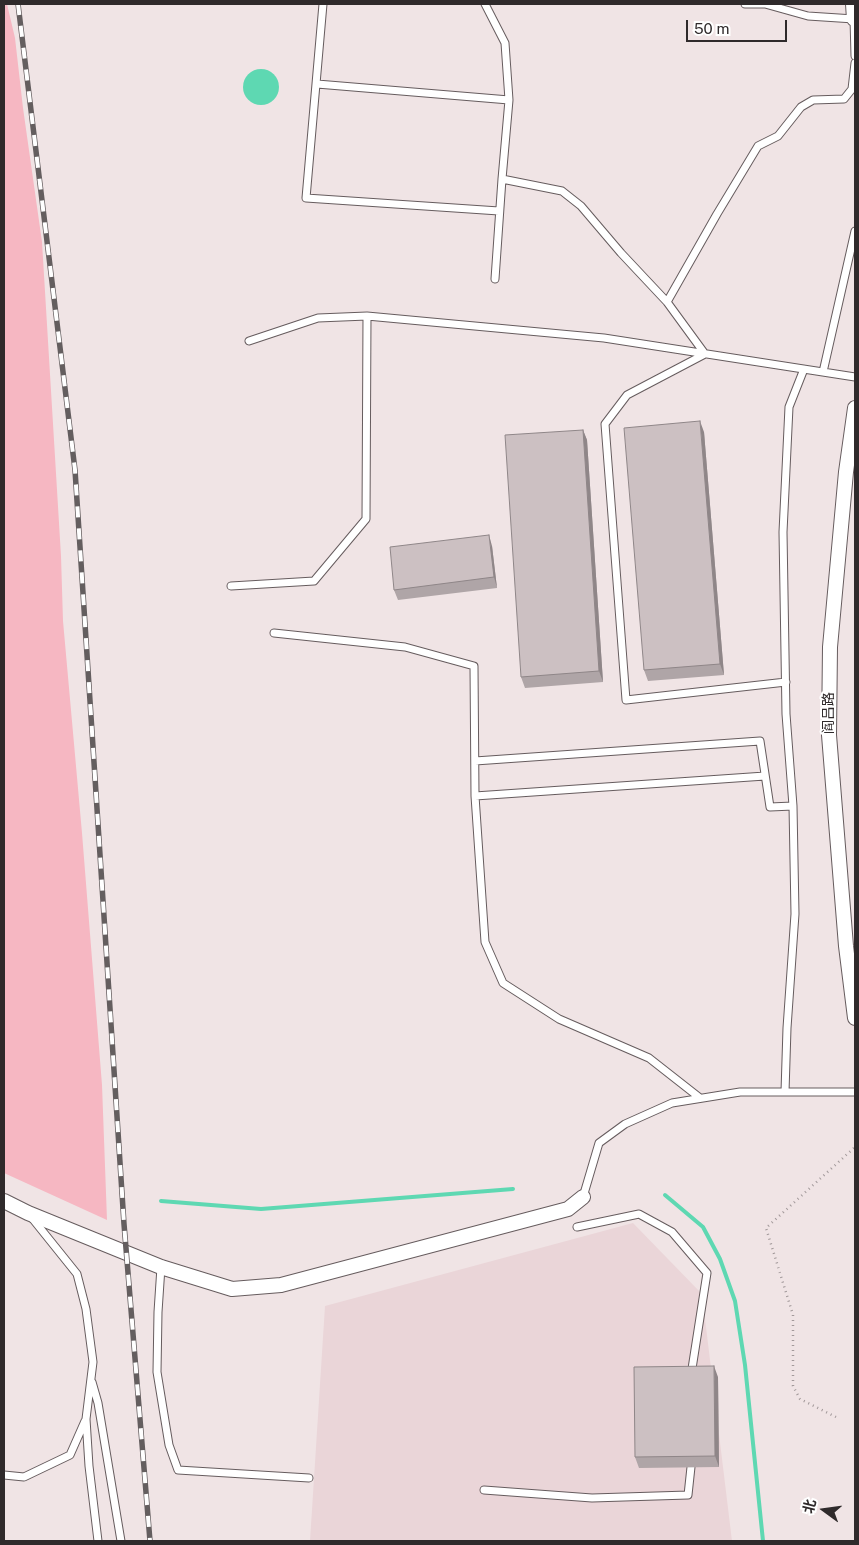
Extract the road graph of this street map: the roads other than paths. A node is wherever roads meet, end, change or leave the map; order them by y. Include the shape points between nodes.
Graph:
1 (323, 4) edge
2 (485, 4) edge
3 (745, 4) edge
4 (853, 4) edge
5 (854, 19) edge
6 (855, 56) edge
7 (855, 63) edge
8 (317, 84) junction
9 (509, 100) junction
10 (502, 179) junction
11 (500, 211) junction
12 (855, 232) edge
13 (495, 279) dead end
14 (667, 302) junction
15 (367, 316) junction
16 (249, 341) dead end
17 (705, 354) junction
18 (804, 369) junction
19 (823, 372) junction
20 (855, 377) edge
21 (855, 408) edge
22 (230, 586) dead end
23 (274, 633) dead end
24 (786, 682) junction
25 (475, 761) junction
26 (765, 776) junction
27 (475, 796) junction
28 (793, 806) junction
29 (851, 946) edge
30 (855, 1018) edge
31 (785, 1092) junction
32 (855, 1092) edge
33 (700, 1098) junction
34 (582, 1197) joint
35 (4, 1201) edge
36 (28, 1213) junction
37 (577, 1227) dead end
38 (161, 1267) junction
39 (691, 1377) edge
40 (91, 1380) junction
41 (86, 1419) junction
42 (691, 1467) edge
43 (4, 1475) edge
44 (310, 1478) dead end
45 (484, 1490) dead end
46 (98, 1541) edge
47 (121, 1541) edge

1 - 8 lane
2 - 9 lane via 505,43
3 - 5 lane via 765,4 808,16
4 - 5 street
5 - 6 lane
7 - 14 lane via 852,89 844,99 813,100 801,106 778,136 758,146
8 - 9 lane
8 - 11 lane via 306,198
9 - 10 lane
10 - 11 lane
10 - 14 lane via 562,191 581,206
11 - 13 lane
12 - 19 lane
14 - 17 lane
15 - 16 lane via 318,318
15 - 17 lane via 604,338
15 - 22 lane via 366,518 314,581
17 - 18 lane
17 - 24 lane via 628,395 605,424 626,700
18 - 19 lane
18 - 24 lane via 789,407 783,532
19 - 20 lane
21 - 29 street, 阎吕路 via 830,646 829,735
23 - 25 lane via 405,648 474,666
24 - 28 lane
25 - 26 lane via 760,741
25 - 27 lane
26 - 27 lane
26 - 28 lane via 770,807
27 - 33 lane via 485,942 503,983 559,1019 649,1058
28 - 31 lane via 795,914
29 - 30 street, 阎吕路
31 - 32 lane
31 - 33 lane via 740,1092
33 - 34 lane via 672,1103 625,1124 599,1143
34 - 38 street via 568,1209 281,1285 232,1288
35 - 36 street
36 - 38 street
36 - 40 lane via 77,1274 86,1309 93,1362
37 - 39 lane via 639,1214 672,1232 707,1273
38 - 44 lane via 157,1372 169,1445 178,1470
40 - 41 lane
40 - 47 lane via 98,1403
41 - 43 lane via 70,1455 24,1477
41 - 46 lane
42 - 45 lane via 688,1495 592,1498

